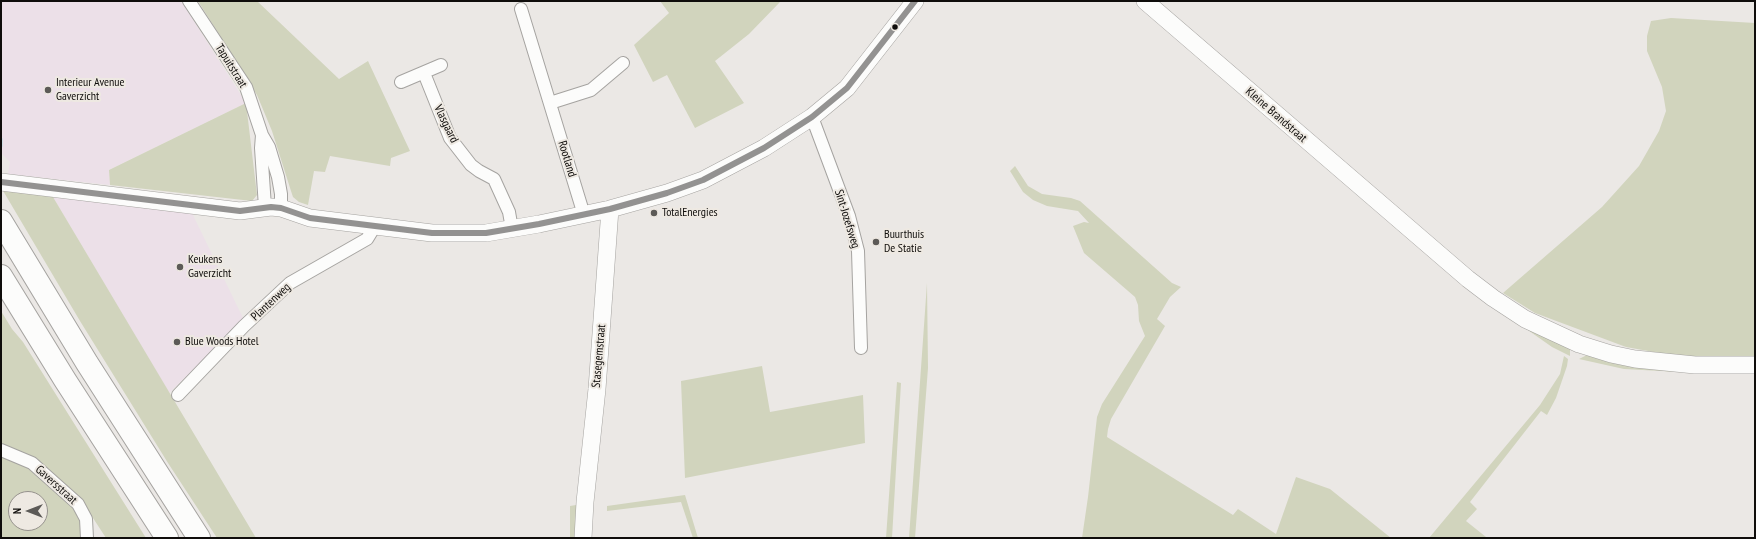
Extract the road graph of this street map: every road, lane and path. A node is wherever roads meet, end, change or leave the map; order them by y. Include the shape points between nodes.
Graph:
1 (189, 1) edge
2 (915, 1) edge
3 (1145, 1) edge
4 (521, 9) dead end
5 (623, 63) dead end
6 (441, 65) dead end
7 (424, 73) junction
8 (401, 82) dead end
9 (550, 103) junction
10 (812, 117) junction
11 (1, 182) edge
12 (273, 208) junction
13 (610, 209) junction
14 (584, 215) junction
15 (1, 221) edge
16 (375, 226) junction
17 (512, 229) junction
18 (1, 276) edge
19 (861, 348) dead end
20 (1755, 365) edge
21 (178, 395) dead end
22 (1, 450) edge
23 (87, 538) edge
24 (167, 538) edge
25 (199, 538) edge
26 (583, 538) edge

1 - 12 street, Tapuitstraat via 246,87 262,135 269,147 282,194
2 - 10 street via 847,88
3 - 20 street, Kleine Brandstraat via 1408,228 1493,298 1525,319 1579,344 1611,354 1668,363
4 - 9 street, Rootland
5 - 9 street via 591,90
6 - 7 street
7 - 8 street
7 - 17 street, Vlasgaard via 450,138 471,165 494,179 509,212
9 - 14 street, Rootland
10 - 13 street via 764,148 703,180
10 - 19 street, Sint-Jozefsweg via 849,216 858,251
11 - 12 street via 240,211
12 - 16 street via 310,218
13 - 14 street
13 - 26 street, Stasegemstraat
14 - 17 street
15 - 25 highway via 87,364
16 - 17 street via 448,234
16 - 21 street, Plantenweg via 367,240 290,283 244,326
18 - 24 highway
22 - 23 street, Gaversstraat via 32,462 78,504 86,519

